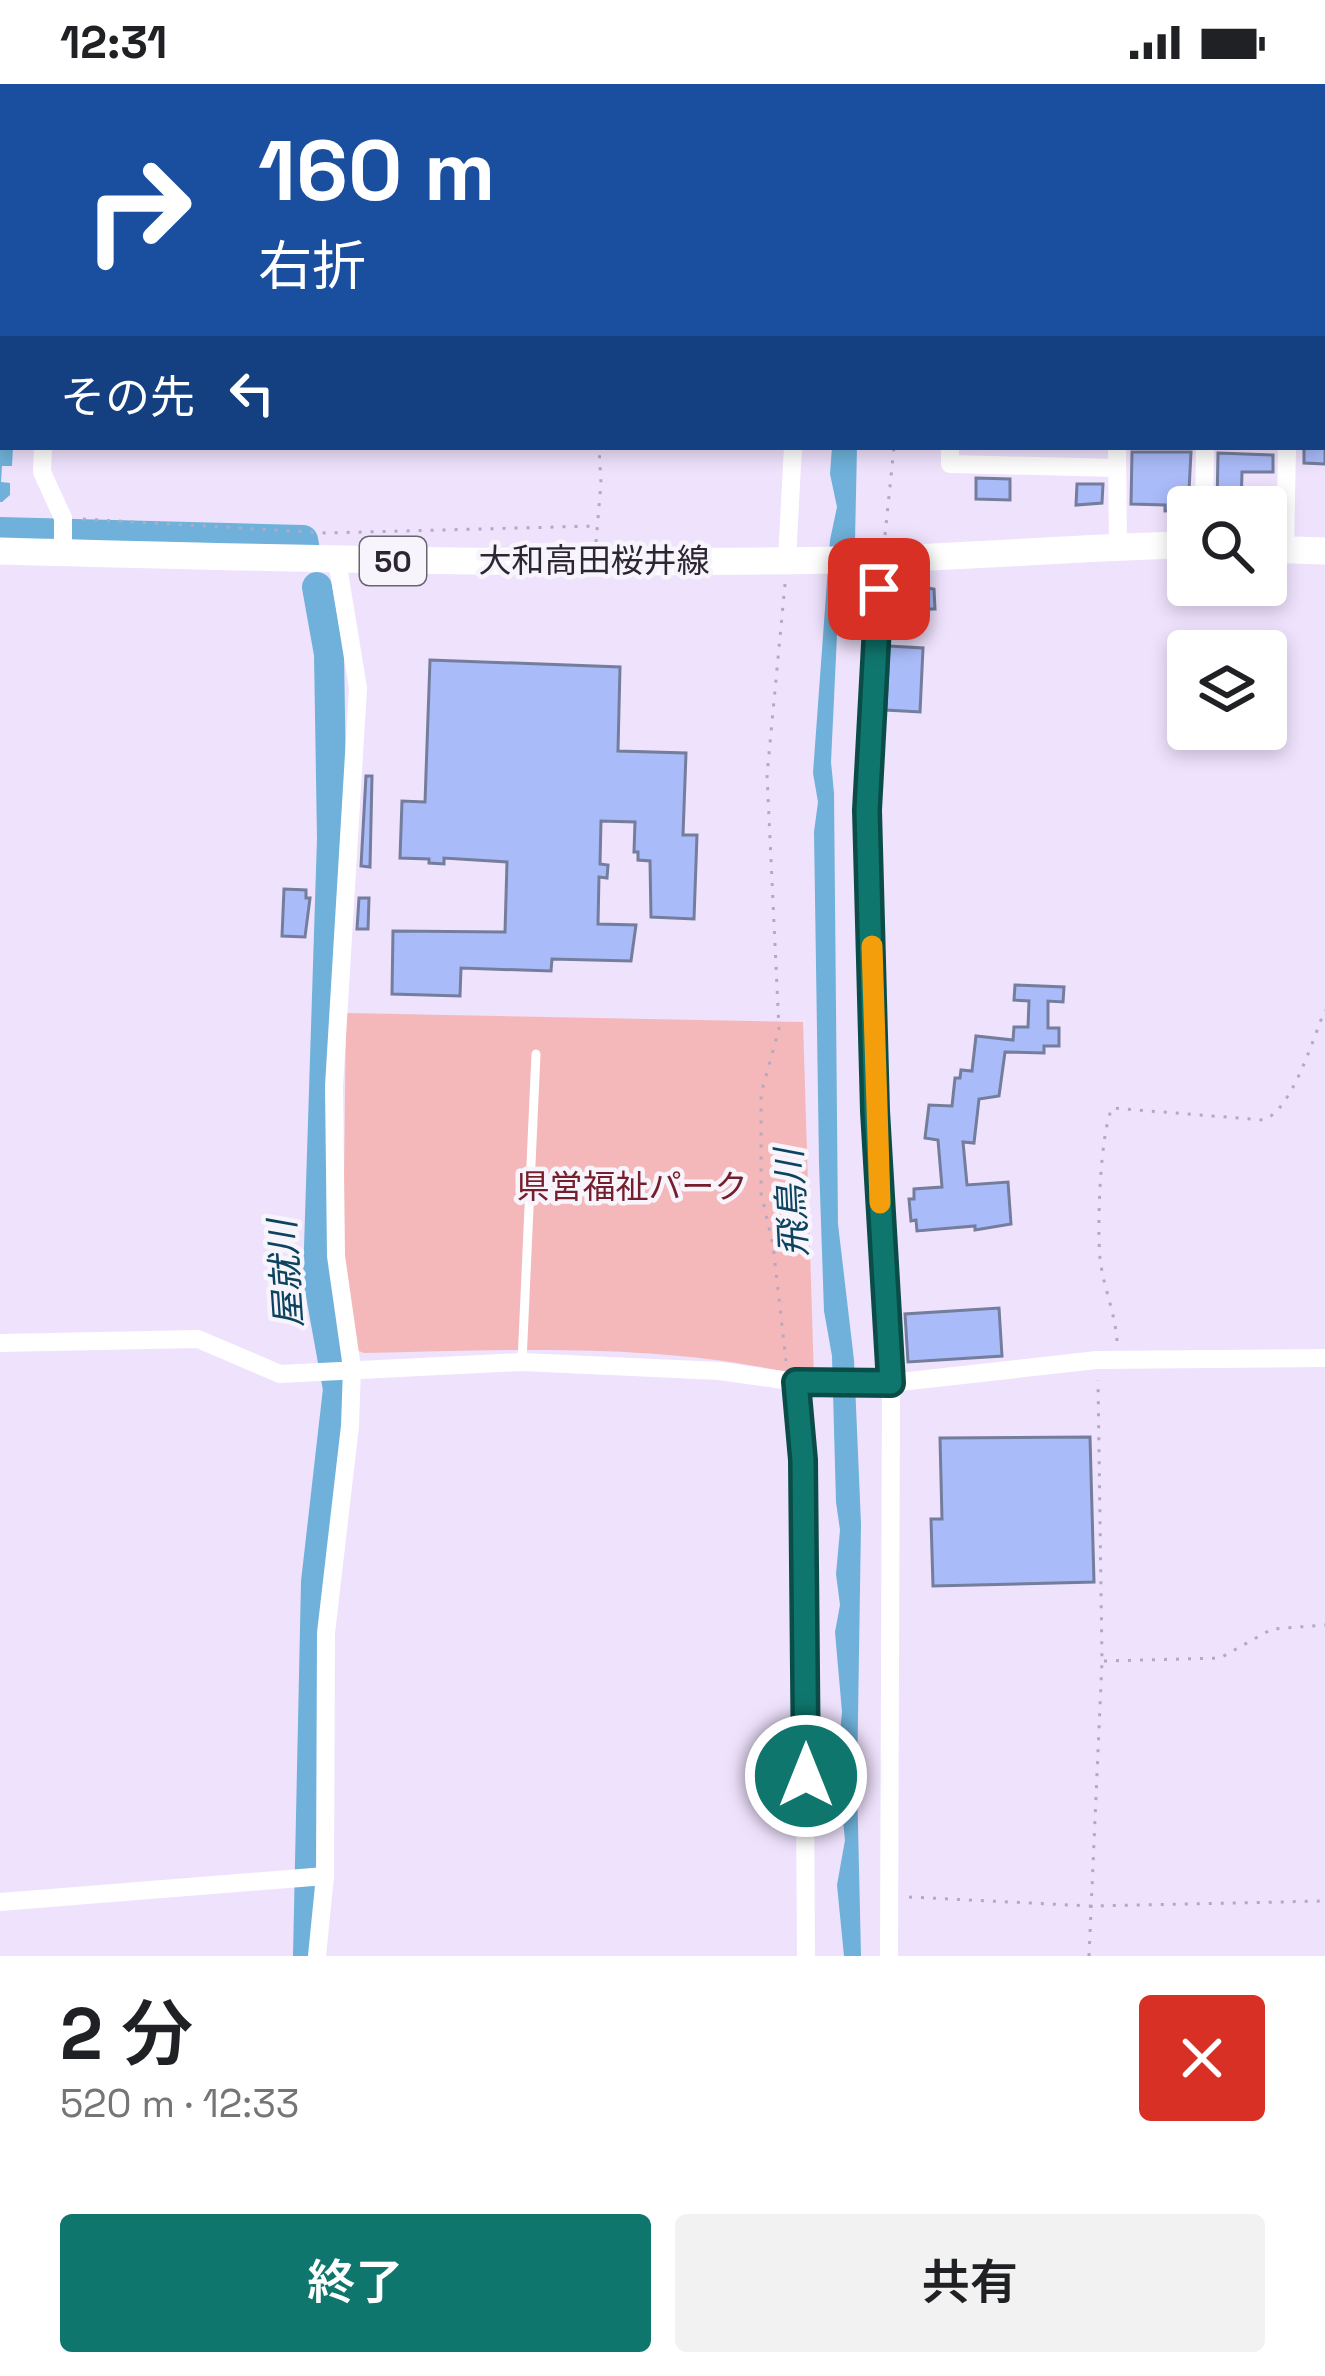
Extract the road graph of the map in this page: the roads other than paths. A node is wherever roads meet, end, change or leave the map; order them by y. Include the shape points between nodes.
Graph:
1 (43, 450) edge
2 (793, 450) edge
3 (950, 450) edge
4 (1117, 450) edge
5 (1205, 450) edge
6 (1287, 450) edge
7 (1029, 457) edge
8 (1117, 468) junction
9 (1204, 486) edge
10 (1282, 486) edge
11 (63, 534) junction
12 (1167, 546) edge
13 (1118, 547) junction
14 (1287, 550) edge
15 (0, 551) edge
16 (1325, 551) edge
17 (792, 558) junction
18 (878, 559) junction
19 (337, 560) junction
20 (536, 1054) dead end
21 (0, 1342) edge
22 (1325, 1358) edge
23 (522, 1362) junction
24 (342, 1369) junction
25 (796, 1382) junction
26 (886, 1383) junction
27 (318, 1876) junction
28 (0, 1902) edge
29 (317, 1956) edge
30 (806, 1956) edge
31 (889, 1956) edge

1 - 11 street
2 - 17 street
3 - 7 street via 950,464
4 - 8 street
5 - 9 street
6 - 10 street
7 - 8 street
8 - 13 street
11 - 15 main road, 大和高田桜井線 / 50
11 - 19 main road, 大和高田桜井線 / 50
12 - 13 main road, 大和高田桜井線 / 50
13 - 18 main road, 大和高田桜井線 / 50
14 - 16 main road
17 - 18 main road, 大和高田桜井線 / 50
17 - 19 main road, 大和高田桜井線 / 50
18 - 26 street via 867,810
19 - 24 street via 358,688 334,1085
20 - 23 lane
21 - 24 street via 198,1339 280,1374
22 - 26 street via 1097,1360
23 - 24 street
23 - 25 street
24 - 27 street via 350,1426 326,1633
25 - 26 street
25 - 30 street
26 - 31 street
27 - 28 street
27 - 29 street

